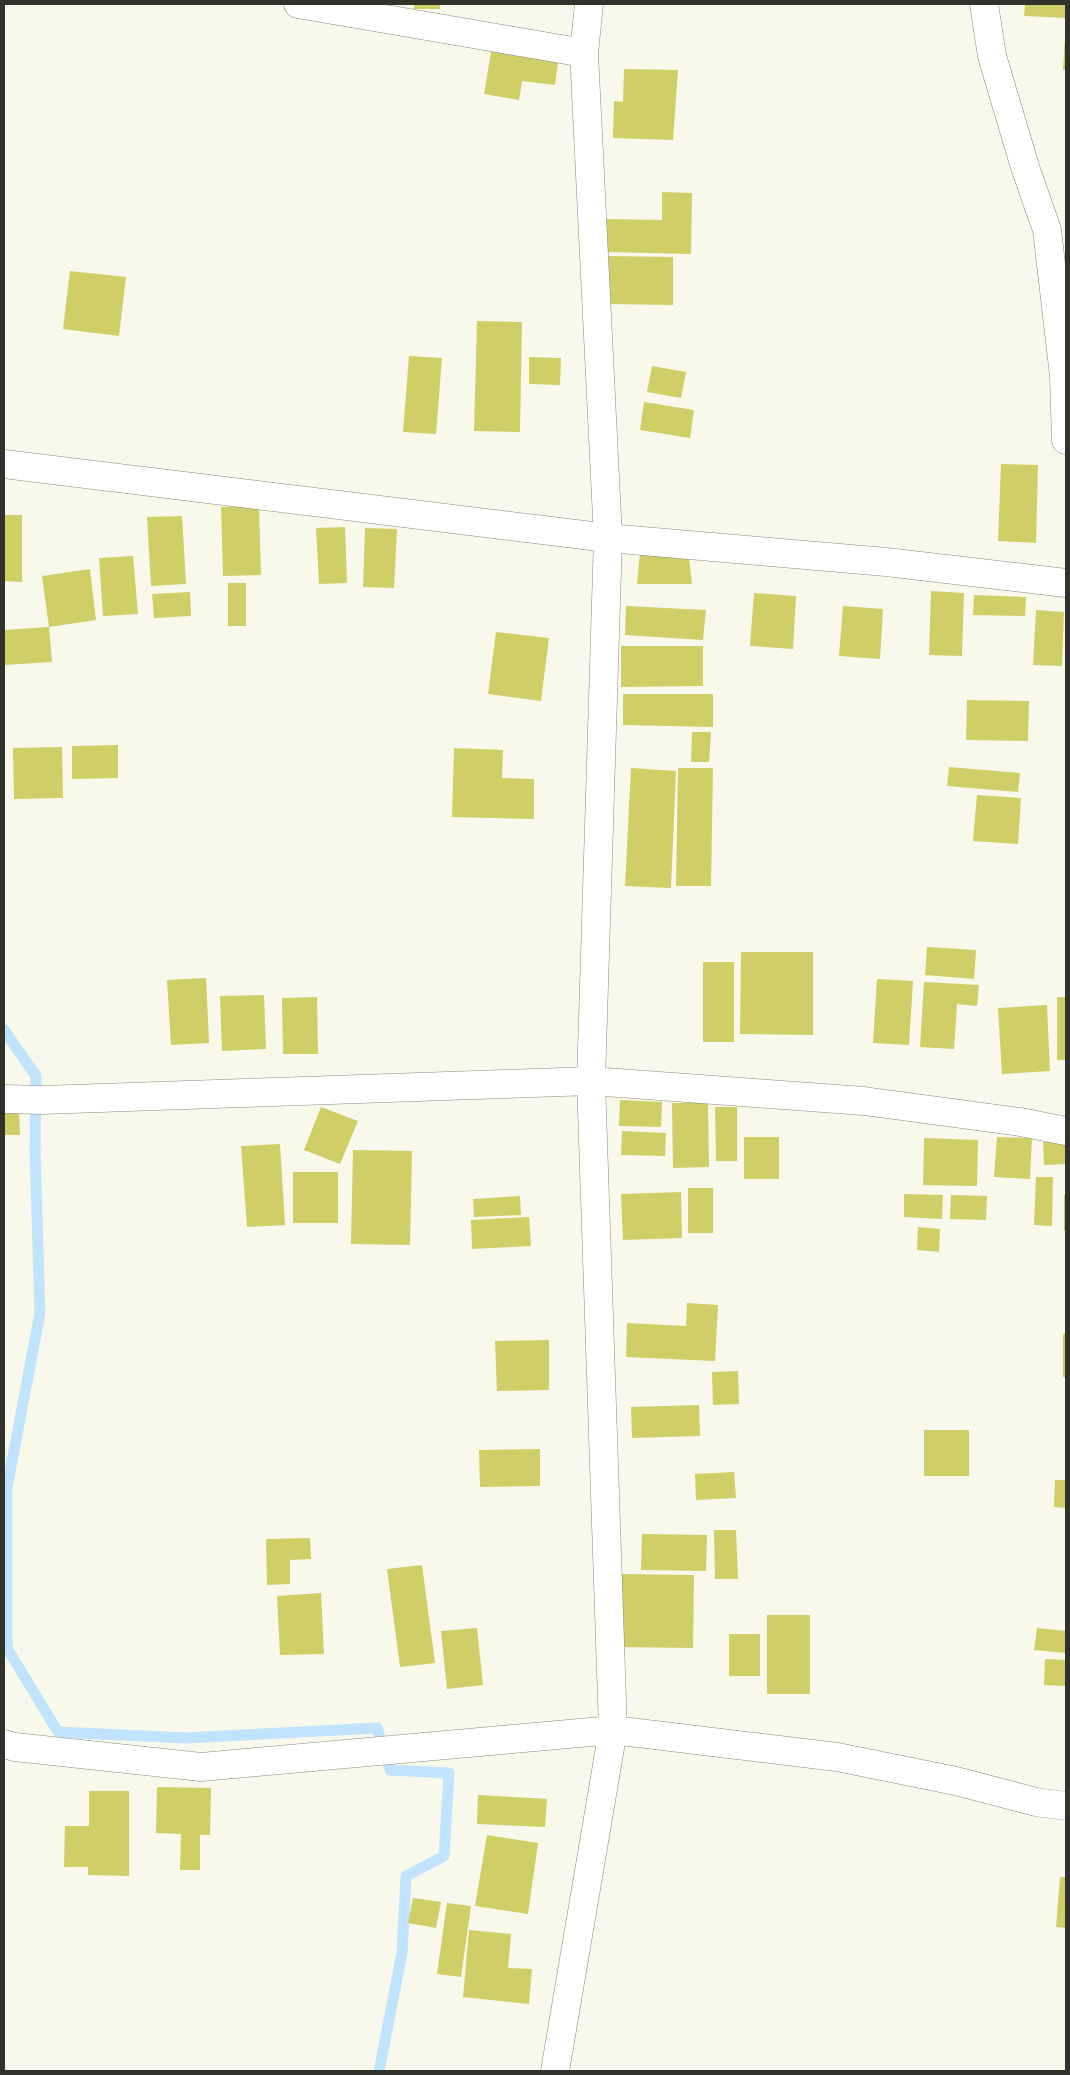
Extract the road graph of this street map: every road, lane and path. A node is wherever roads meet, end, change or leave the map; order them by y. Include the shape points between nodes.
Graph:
1 (298, 4) edge
2 (589, 4) edge
3 (984, 4) edge
4 (584, 53) junction
5 (1066, 440) edge
6 (4, 464) edge
7 (608, 538) junction
8 (1066, 583) edge
9 (591, 1081) junction
10 (24, 1099) edge
11 (1066, 1131) edge
12 (613, 1730) junction
13 (4, 1744) edge
14 (1066, 1806) edge
15 (555, 2071) edge

1 - 4 street
2 - 4 street
3 - 5 street via 992,56 1047,230 1064,376
4 - 7 street
6 - 7 street
7 - 8 street via 886,562
7 - 9 street
9 - 10 street
9 - 11 street via 864,1101
9 - 12 street
12 - 13 street via 201,1767
12 - 14 street via 838,1757
12 - 15 street

